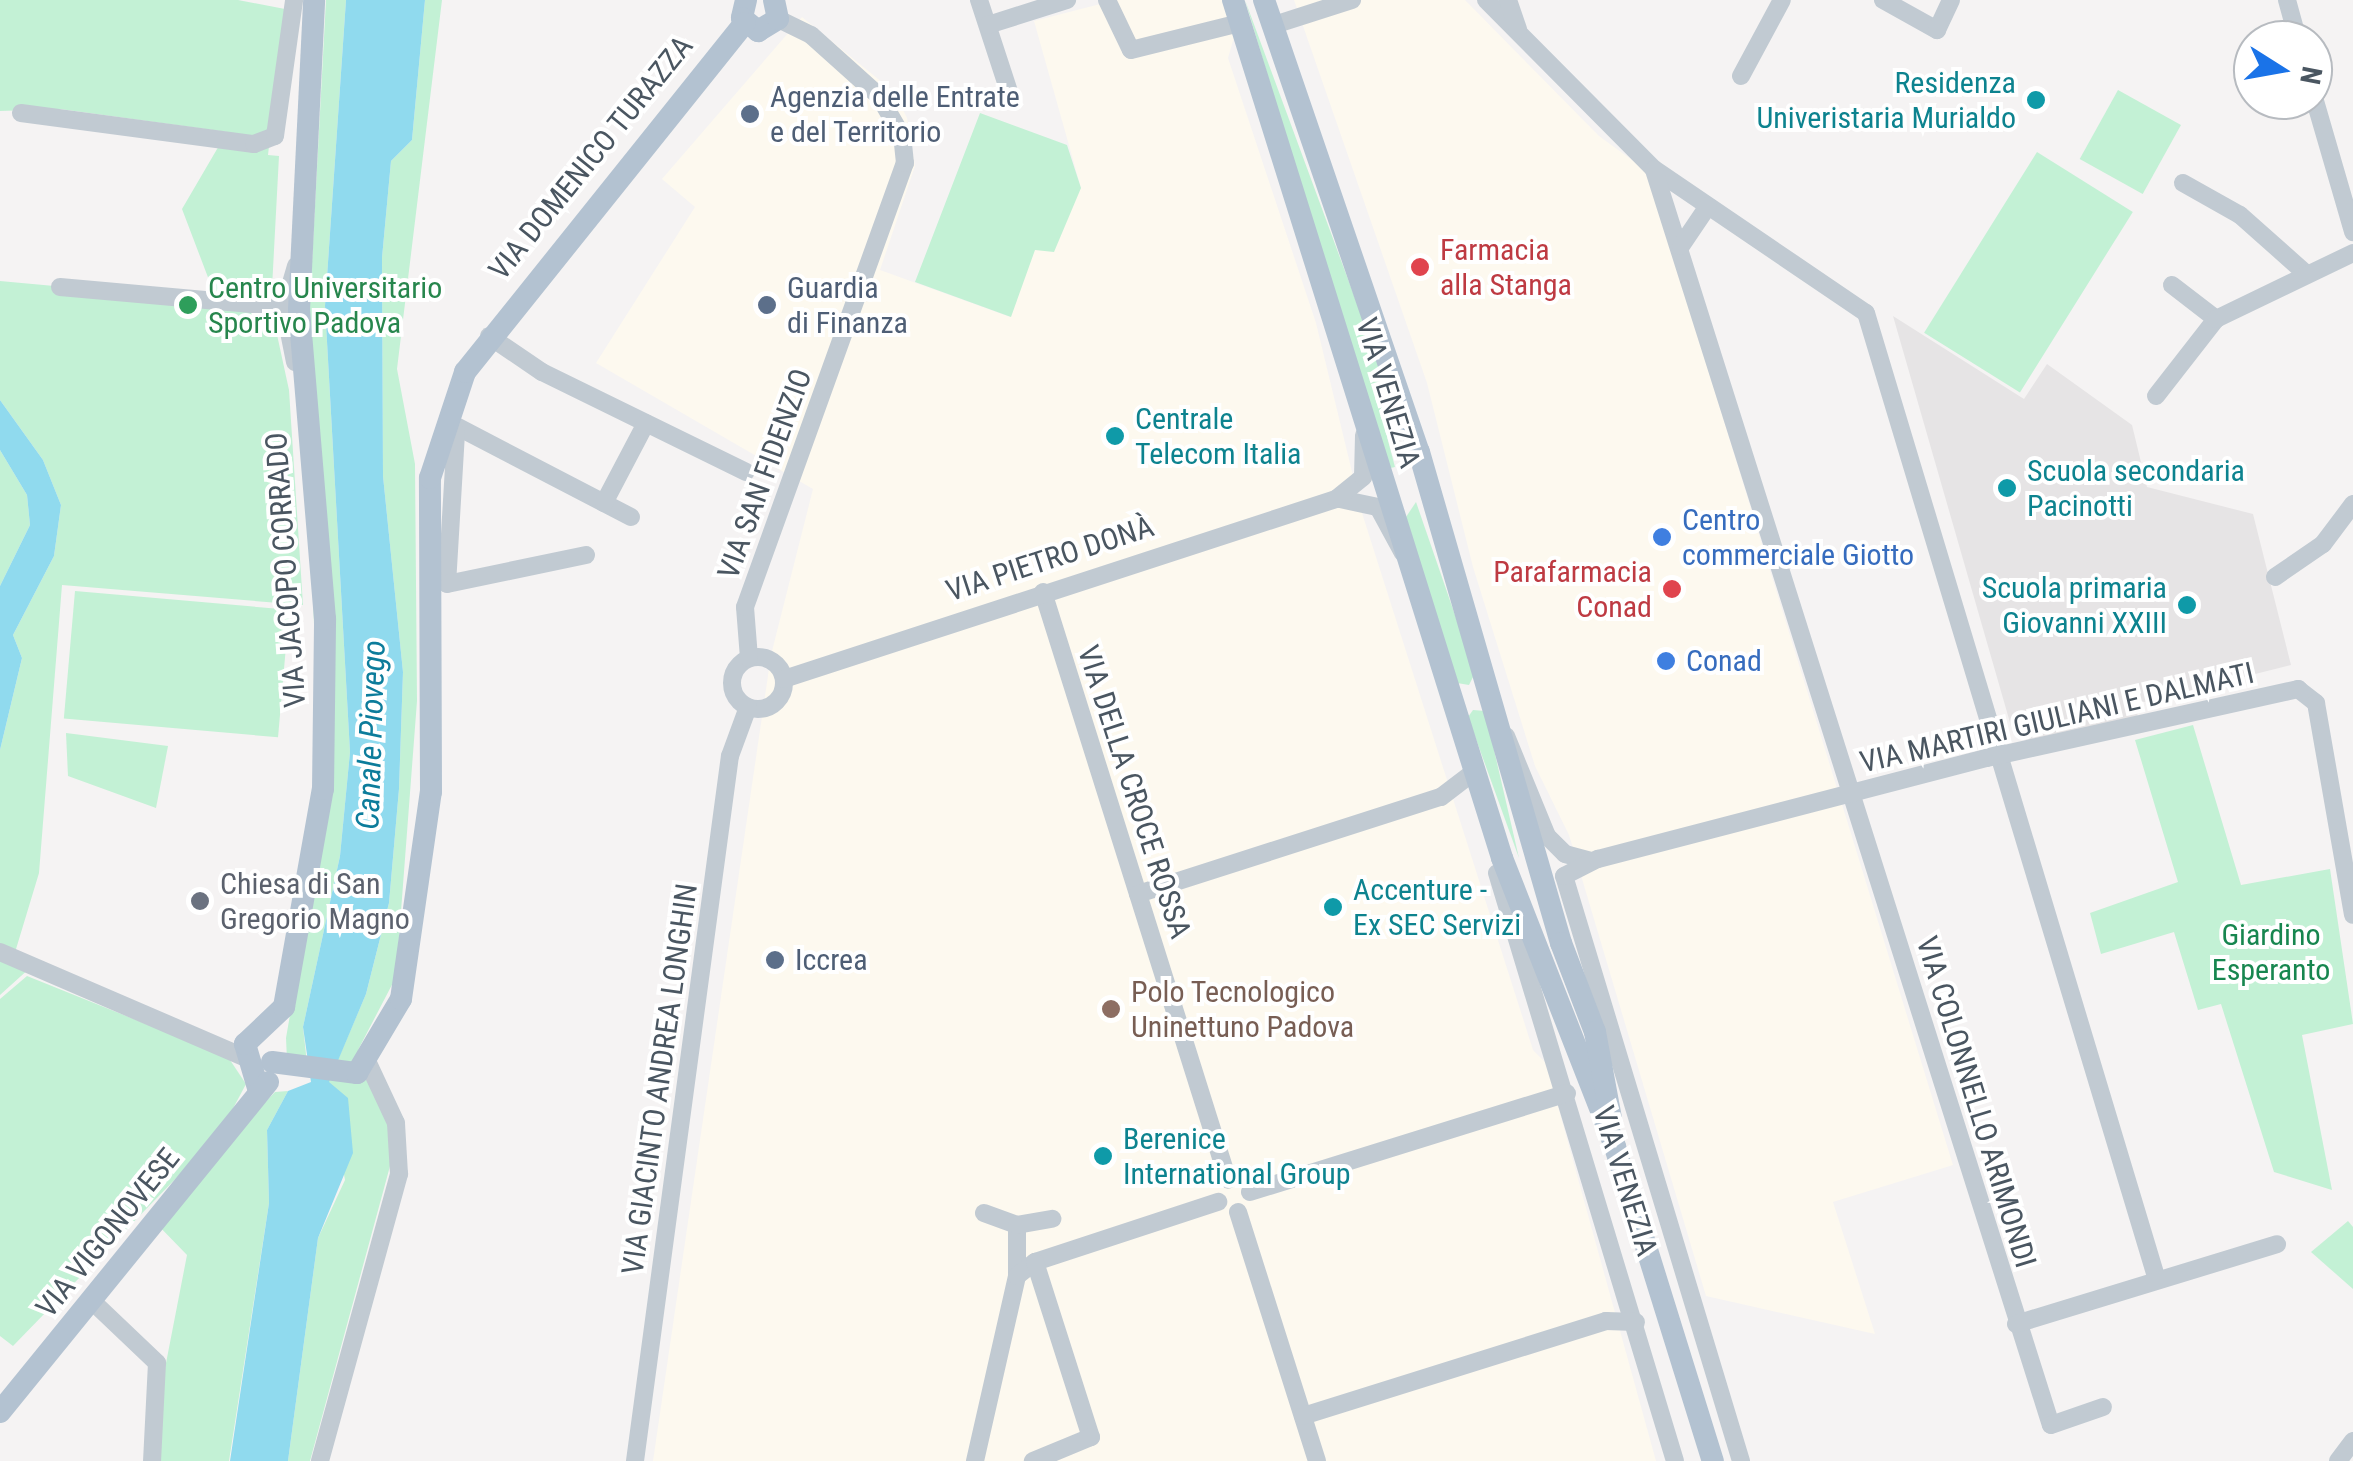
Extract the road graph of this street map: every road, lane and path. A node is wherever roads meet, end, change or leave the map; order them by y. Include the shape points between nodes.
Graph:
1 (294, 0) edge
2 (314, 0) edge
3 (979, 0) edge
4 (1067, 0) edge
5 (1107, 0) edge
6 (1264, 0) edge
7 (1352, 0) edge
8 (1486, 0) edge
9 (1508, 0) edge
10 (1782, 0) edge
11 (1883, 0) edge
12 (1951, 0) edge
13 (776, 10) edge
14 (746, 12) edge
15 (1236, 12) edge
16 (988, 24) junction
17 (1274, 25) junction
18 (1520, 34) junction
19 (1741, 76) dead end
20 (1010, 95) dead end
21 (22, 113) dead end
22 (2321, 120) edge
23 (1654, 169) junction
24 (2183, 183) dead end
25 (1708, 206) junction
26 (2353, 232) edge
27 (1681, 246) junction
28 (2353, 254) edge
29 (299, 256) junction
30 (2302, 271) junction
31 (2172, 285) dead end
32 (60, 287) dead end
33 (284, 306) junction
34 (2216, 319) junction
35 (489, 336) junction
36 (462, 382) junction
37 (303, 395) junction
38 (2156, 396) dead end
39 (646, 424) junction
40 (458, 427) junction
41 (1364, 433) junction
42 (746, 472) dead end
43 (1336, 499) junction
44 (1431, 500) junction
45 (604, 502) junction
46 (2353, 504) edge
47 (1395, 512) junction
48 (631, 516) dead end
49 (586, 554) dead end
50 (1403, 554) junction
51 (2275, 577) dead end
52 (1043, 592) junction
53 (1788, 594) junction
54 (749, 658) junction
55 (784, 679) junction
56 (748, 707) junction
57 (1506, 736) junction
58 (1999, 759) junction
59 (1474, 772) junction
60 (1852, 795) junction
61 (1826, 802) junction
62 (1485, 804) junction
63 (1542, 857) junction
64 (1595, 860) junction
65 (1506, 869) junction
66 (2349, 873) edge
67 (1557, 882) junction
68 (1138, 894) junction
69 (2353, 915) edge
70 (8, 956) edge
71 (1602, 1057) junction
72 (259, 1060) junction
73 (369, 1065) junction
74 (1567, 1093) junction
75 (1637, 1120) junction
76 (1614, 1147) junction
77 (1228, 1180) junction
78 (1250, 1192) junction
79 (1218, 1202) junction
80 (1238, 1212) junction
81 (984, 1213) dead end
82 (1052, 1219) dead end
83 (1017, 1225) junction
84 (2277, 1244) dead end
85 (1034, 1262) junction
86 (1017, 1276) junction
87 (2157, 1280) junction
88 (92, 1301) junction
89 (1636, 1322) junction
90 (2016, 1324) junction
91 (2103, 1407) dead end
92 (0, 1412) edge
93 (1303, 1416) junction
94 (2353, 1440) edge
95 (1711, 1455) edge
96 (152, 1461) edge
97 (320, 1461) edge
98 (635, 1461) edge
99 (975, 1461) edge
100 (1034, 1461) edge
101 (1317, 1461) edge
102 (1675, 1461) edge
103 (1741, 1461) edge
104 (2338, 1461) edge

1 - 21 street via 275,136 254,144
2 - 29 main road, VIA JACOPO CORRADO
3 - 16 street
4 - 16 street
5 - 15 street via 1131,50
6 - 17 main road, VIA VENEZIA
7 - 17 street
8 - 18 street
9 - 18 street
10 - 19 street
11 - 12 street via 1937,30
13 - 14 main road, VIA DOMENICO TURAZZA via 758,31
13 - 54 street, VIA SAN FIDENZIO via 880,96 894,113 905,163 745,607
14 - 35 main road, VIA DOMENICO TURAZZA
15 - 41 main road, VIA VENEZIA
16 - 20 street
17 - 44 main road, VIA VENEZIA
18 - 23 street
22 - 26 street
23 - 25 street
23 - 27 street
24 - 30 street via 2240,215
25 - 27 street
25 - 58 street via 1866,314
27 - 53 street
28 - 30 street
29 - 33 street, VIA JACOPO CORRADO
29 - 37 main road, VIA JACOPO CORRADO
30 - 34 street
31 - 34 street
32 - 33 street
33 - 37 street, VIA JACOPO CORRADO
34 - 38 street
35 - 36 main road, VIA DOMENICO TURAZZA
35 - 39 street
36 - 40 street, VIA DOMENICO TURAZZA
36 - 73 main road, VIA DOMENICO TURAZZA via 430,478 430,792 421,903 401,999
37 - 72 main road, VIA JACOPO CORRADO via 325,619 323,789 286,997
39 - 42 street
39 - 45 street
40 - 45 street
40 - 49 street, VIA DOMENICO TURAZZA via 446,482 447,584
41 - 43 street via 1363,476
41 - 47 main road, VIA VENEZIA
43 - 50 street via 1378,507
43 - 52 street, VIA PIETRO DONÀ
44 - 47 main road via 1404,487
44 - 57 main road, VIA VENEZIA
45 - 48 street
46 - 51 street via 2324,544
47 - 50 main road, VIA VENEZIA
50 - 59 main road, VIA VENEZIA
52 - 55 street, VIA PIETRO DONÀ
52 - 68 street, VIA DELLA CROCE ROSSA
53 - 60 street, VIA COLONNELLO ARIMONDI
53 - 61 street via 1837,773
54 - 55 street via 771,660
54 - 56 street, VIA SAN FIDENZIO via 732,678
55 - 56 street via 774,704
56 - 98 street, VIA GIACINTO ANDREA LONGHIN via 730,756
57 - 63 main road, VIA VENEZIA
57 - 64 street, VIA VENEZIA via 1547,836
58 - 60 street, VIA MARTIRI GIULIANI E DALMATI
58 - 66 street, VIA MARTIRI GIULIANI E DALMATI via 2298,689 2316,704
58 - 87 street
59 - 62 main road, VIA VENEZIA
59 - 68 street via 1441,798
60 - 61 street, VIA MARTIRI GIULIANI E DALMATI
60 - 90 street, VIA COLONNELLO ARIMONDI
61 - 64 street, VIA MARTIRI GIULIANI E DALMATI
62 - 65 main road, VIA VENEZIA
62 - 74 street, VIA VENEZIA via 1491,856
63 - 65 main road via 1526,872
63 - 67 main road, VIA VENEZIA
64 - 67 street
65 - 76 main road, VIA VENEZIA
66 - 69 street, VIA MARTIRI GIULIANI E DALMATI
67 - 71 main road, VIA VENEZIA
67 - 75 street, VIA VENEZIA
68 - 77 street, VIA DELLA CROCE ROSSA
70 - 72 street
71 - 75 street, VIA VENEZIA
71 - 76 main road, VIA VENEZIA
72 - 73 main road via 339,1076
72 - 88 main road, VIA VIGONOVESE
73 - 97 street via 396,1122 400,1174
74 - 78 street
74 - 89 street, VIA VENEZIA
75 - 103 street, VIA VENEZIA
76 - 95 main road, VIA VENEZIA
77 - 78 street
77 - 79 street
78 - 80 street
79 - 80 street
79 - 85 street
80 - 93 street
81 - 83 street
82 - 83 street
83 - 86 street
84 - 87 street
85 - 86 street
85 - 100 street via 1091,1437
86 - 99 street
87 - 90 street
88 - 92 main road, VIA VIGONOVESE
88 - 96 street via 158,1363
89 - 93 street via 1606,1321
89 - 102 street, VIA VENEZIA
90 - 91 street, VIA COLONNELLO ARIMONDI via 2051,1426
93 - 101 street
94 - 104 street

